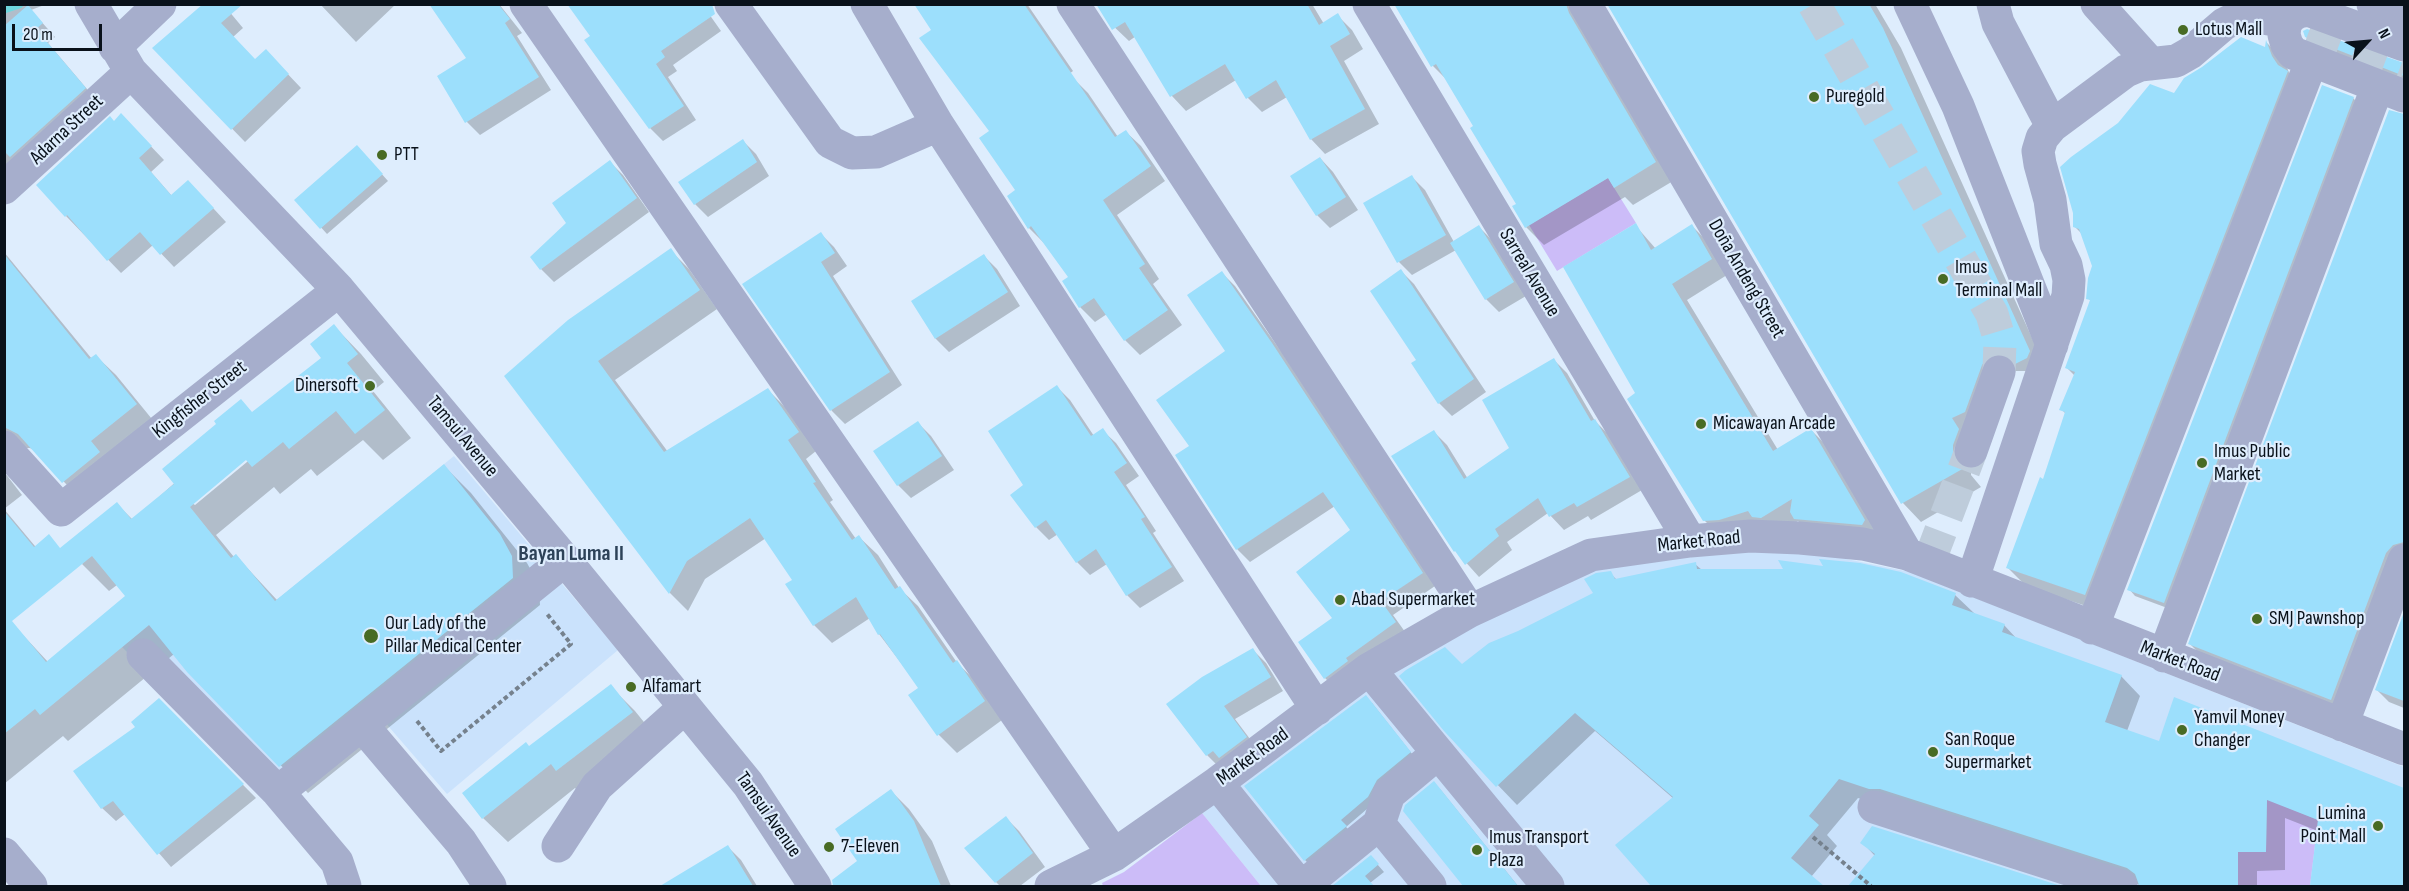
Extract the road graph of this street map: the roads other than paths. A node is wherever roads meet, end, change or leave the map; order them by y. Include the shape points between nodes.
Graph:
1 (91, 4) edge
2 (160, 4) edge
3 (526, 4) edge
4 (731, 4) edge
5 (867, 4) edge
6 (1073, 4) edge
7 (1369, 4) edge
8 (1585, 4) edge
9 (1910, 4) edge
10 (1992, 4) edge
11 (2097, 4) edge
12 (2281, 17) edge
13 (2404, 45) edge
14 (123, 60) junction
15 (2151, 64) junction
16 (2308, 70) dead end
17 (2390, 96) edge
18 (938, 125) junction
19 (2052, 126) junction
20 (4, 188) edge
21 (339, 290) junction
22 (2052, 345) junction
23 (1999, 372) tunnel mouth
24 (4, 447) edge
25 (1971, 451) tunnel mouth
26 (1690, 541) junction
27 (1907, 554) junction
28 (565, 560) junction
29 (2404, 561) edge
30 (1972, 581) junction
31 (1470, 610) junction
32 (2092, 628) junction
33 (143, 655) dead end
34 (2164, 656) junction
35 (1369, 669) junction
36 (685, 707) junction
37 (1317, 709) junction
38 (362, 724) junction
39 (2342, 725) junction
40 (2404, 749) edge
41 (1438, 753) junction
42 (1217, 783) junction
43 (278, 792) junction
44 (1874, 807) dead end
45 (1379, 824) junction
46 (558, 846) dead end
47 (4, 854) edge
48 (1114, 855) junction
49 (31, 886) edge
50 (345, 886) edge
51 (490, 886) edge
52 (815, 886) edge
53 (1051, 886) edge
54 (1302, 886) edge
55 (1430, 886) edge
56 (1548, 886) edge
57 (2121, 886) edge

1 - 14 street, Tamsui Avenue
2 - 14 street, Adarna Street
3 - 48 street
4 - 18 street via 830,142 852,153 876,152
5 - 18 street
6 - 31 street
7 - 26 street, Sarreal Avenue
8 - 27 street, Doña Andeng Street
9 - 22 street via 1958,106
10 - 19 street via 1998,23
11 - 15 street
12 - 13 street
12 - 15 street via 2224,24 2184,57
12 - 17 street via 2308,10 2290,17 2285,25 2284,36 2293,53
14 - 20 street, Adarna Street
14 - 21 street, Tamsui Avenue
15 - 19 street via 2126,71
16 - 32 street
17 - 34 street
18 - 37 street
19 - 22 street via 2038,151 2056,244 2069,280 2068,296
21 - 24 street, Kingfisher Street via 62,510
21 - 28 street, Tamsui Avenue
22 - 30 street
23 - 25 street
26 - 27 street, Market Road via 1800,538 1863,544
26 - 31 street, Market Road via 1591,555
27 - 30 street, Market Road
28 - 36 street, Tamsui Avenue
28 - 38 street
29 - 39 street
30 - 32 street, Market Road
31 - 35 street, Market Road
32 - 34 street, Market Road
33 - 43 street
34 - 39 street, Market Road
35 - 37 street, Market Road
35 - 41 street
36 - 46 street via 597,786
36 - 52 street, Tamsui Avenue via 748,783
37 - 42 street, Market Road
38 - 43 street
38 - 51 street via 461,842
39 - 40 street, Market Road
41 - 45 street via 1389,795
41 - 56 street
42 - 48 street, Market Road
42 - 54 street
43 - 50 street via 338,862
44 - 57 street
45 - 54 street
45 - 55 street
47 - 49 street
48 - 53 street, Market Road

